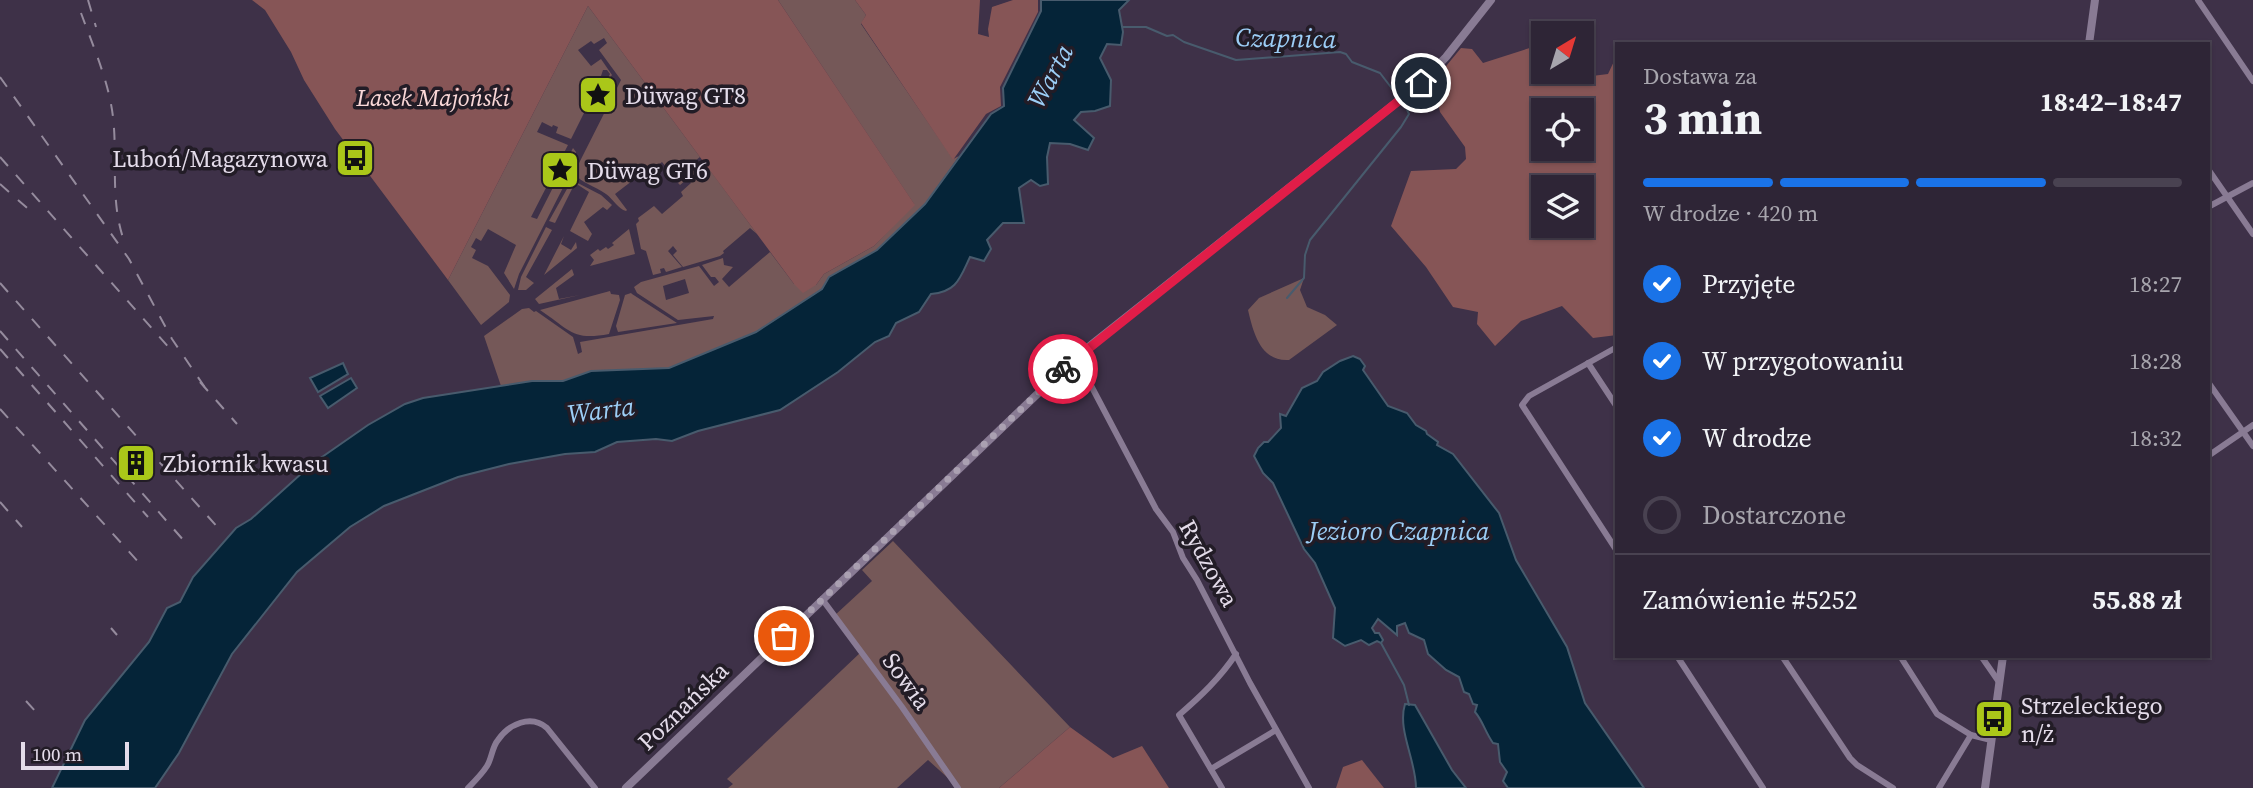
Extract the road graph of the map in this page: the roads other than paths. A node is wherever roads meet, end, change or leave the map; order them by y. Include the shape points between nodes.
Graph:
1 (1491, 0) edge
2 (2095, 0) edge
3 (2198, 0) edge
4 (2089, 42) edge
5 (2253, 81) edge
6 (2210, 172) edge
7 (2253, 183) edge
8 (2228, 197) junction
9 (2210, 206) edge
10 (2253, 234) edge
11 (1615, 348) edge
12 (1073, 360) junction
13 (1588, 363) junction
14 (2210, 385) edge
15 (1615, 404) edge
16 (2253, 425) edge
17 (2243, 432) junction
18 (2253, 446) edge
19 (2210, 455) edge
20 (1615, 548) edge
21 (822, 599) junction
22 (1236, 654) junction
23 (1677, 658) edge
24 (1783, 658) edge
25 (1901, 658) edge
26 (1982, 658) edge
27 (2003, 658) edge
28 (1999, 682) junction
29 (1276, 730) junction
30 (1971, 735) junction
31 (1991, 740) junction
32 (1211, 769) junction
33 (468, 788) edge
34 (595, 788) edge
35 (626, 788) edge
36 (958, 788) edge
37 (1222, 788) edge
38 (1309, 788) edge
39 (1763, 788) edge
40 (1894, 788) edge
41 (1939, 788) edge
42 (1985, 788) edge

1 - 12 street, Poznańska via 1421,83
2 - 4 street
3 - 5 street
6 - 8 street
7 - 8 street
8 - 9 street
8 - 10 street
11 - 13 street
12 - 21 street, Poznańska
12 - 22 street, Rydzowa
13 - 15 street
13 - 20 street via 1529,396 1522,401 1522,409
14 - 17 street
16 - 17 street
17 - 18 street
17 - 19 street
21 - 35 street, Poznańska
21 - 36 street, Sowia
22 - 29 street, Rydzowa
22 - 32 street via 1209,689 1179,715
23 - 39 street
24 - 40 street via 1850,758
25 - 30 street via 1937,714
26 - 28 street
27 - 28 street
28 - 31 street
29 - 32 street
29 - 38 street, Rydzowa
30 - 31 street
30 - 41 street
31 - 42 street
32 - 37 street
33 - 34 street via 488,765 499,738 529,720 547,728

